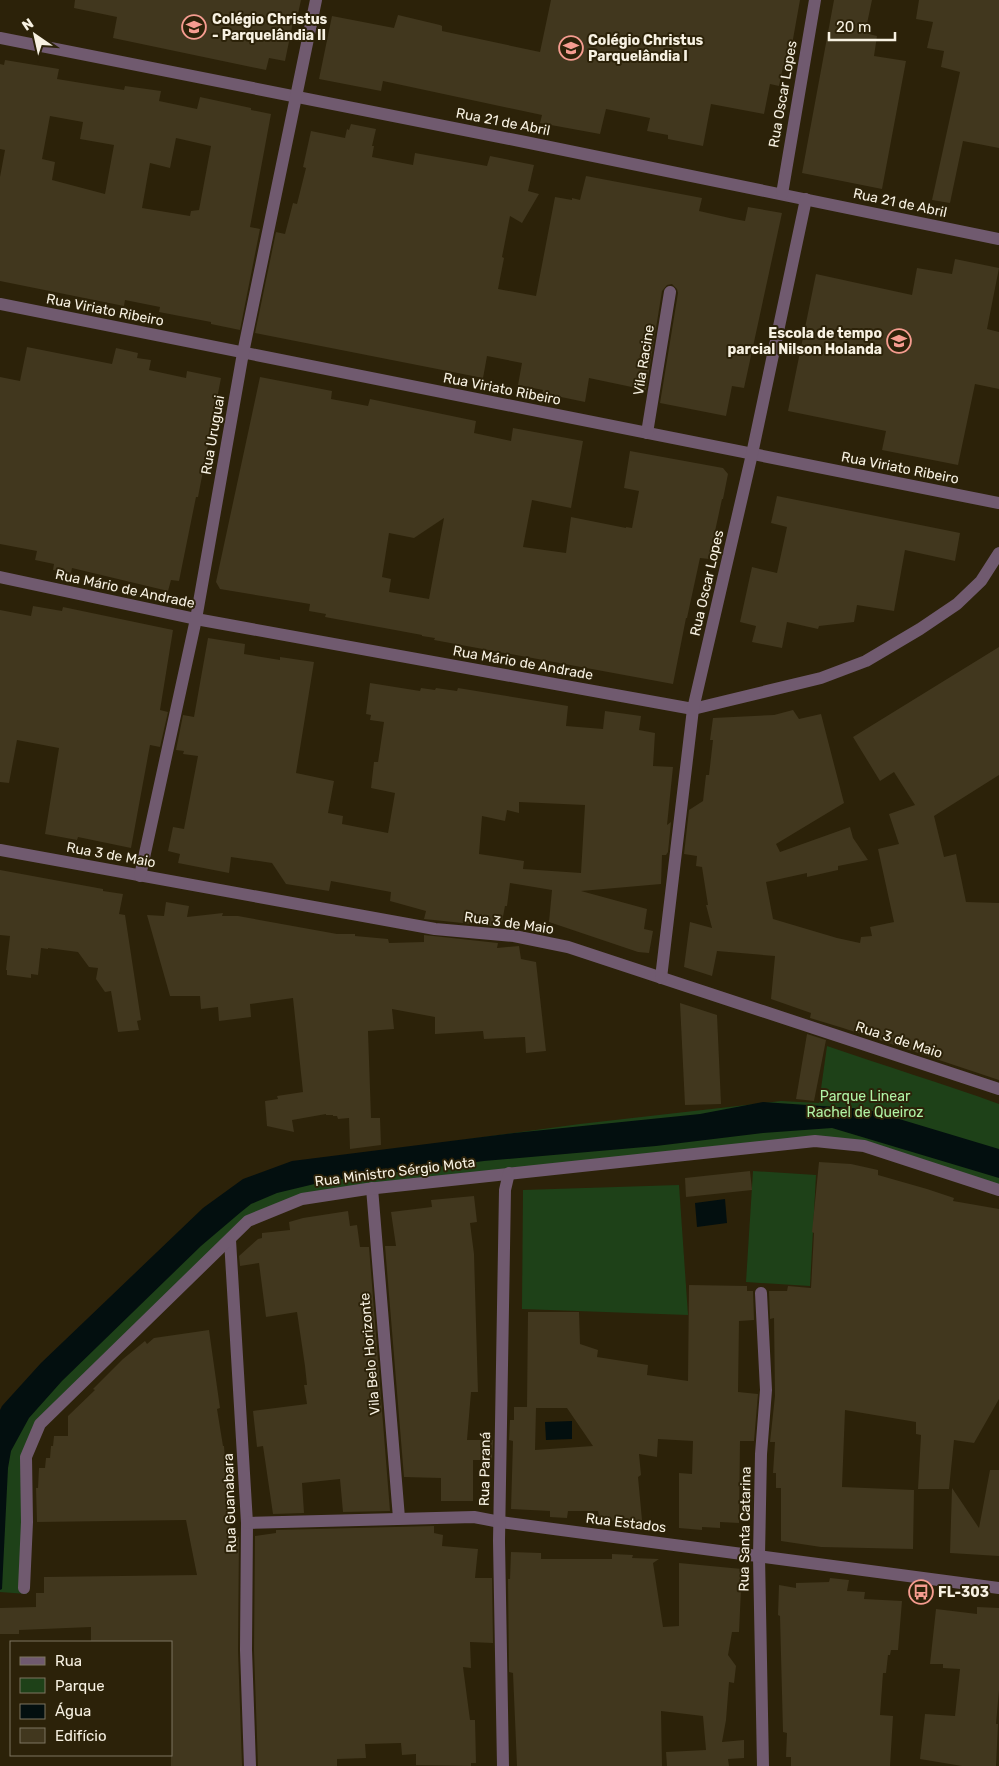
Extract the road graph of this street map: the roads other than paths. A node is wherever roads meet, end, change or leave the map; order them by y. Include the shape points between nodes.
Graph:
1 (316, 0) edge
2 (815, 0) edge
3 (0, 38) edge
4 (297, 96) junction
5 (782, 194) junction
6 (806, 199) junction
7 (999, 239) edge
8 (670, 292) dead end
9 (0, 304) edge
10 (243, 353) junction
11 (647, 433) junction
12 (752, 454) junction
13 (999, 503) edge
14 (999, 553) edge
15 (0, 577) edge
16 (196, 619) junction
17 (693, 710) junction
18 (0, 850) edge
19 (140, 876) junction
20 (661, 978) junction
21 (999, 1089) edge
22 (509, 1174) junction
23 (372, 1188) junction
24 (999, 1190) edge
25 (230, 1240) junction
26 (760, 1293) dead end
27 (399, 1518) junction
28 (500, 1522) junction
29 (247, 1523) junction
30 (759, 1556) junction
31 (24, 1588) dead end
32 (999, 1588) edge
33 (250, 1766) edge
34 (503, 1766) edge
35 (763, 1766) edge

1 - 4 street, Rua Uruguai
2 - 5 street, Rua Oscar Lopes
3 - 4 street, Rua 21 de Abril
4 - 5 street, Rua 21 de Abril
4 - 10 street, Rua Uruguai
5 - 6 street, Rua 21 de Abril
6 - 7 street, Rua 21 de Abril
6 - 12 street, Rua Oscar Lopes
8 - 11 street, Vila Racine
9 - 10 street, Rua Viriato Ribeiro
10 - 11 street, Rua Viriato Ribeiro
10 - 16 street, Rua Uruguai
11 - 12 street, Rua Viriato Ribeiro
12 - 13 street, Rua Viriato Ribeiro
12 - 17 street, Rua Oscar Lopes
14 - 17 street, Rua Mário de Andrade via 981,581 957,604 866,660 821,678
15 - 16 street, Rua Mário de Andrade
16 - 17 street, Rua Mário de Andrade
16 - 19 street, Rua Uruguai
17 - 20 street, Rua Oscar Lopes
18 - 19 street, Rua 3 de Maio
19 - 20 street, Rua 3 de Maio via 436,929 514,936 568,947
20 - 21 street, Rua 3 de Maio
22 - 23 street, Rua Ministro Sérgio Mota
22 - 24 street, Rua Ministro Sérgio Mota via 815,1141 864,1146
22 - 28 street, Rua Paraná via 505,1190
23 - 25 street, Rua Ministro Sérgio Mota via 302,1199 248,1221
23 - 27 street, Vila Belo Horizonte
25 - 29 street, Rua Guanabara
25 - 31 street, Rua Ministro Sérgio Mota via 40,1424 26,1456
26 - 30 street, Rua Santa Catarina via 766,1390
27 - 28 street, Rua Estados via 474,1517
27 - 29 street, Rua Estados
28 - 30 street, Rua Estados
28 - 34 street, Rua Paraná
29 - 33 street, Rua Guanabara via 246,1650
30 - 32 street, Rua Estados
30 - 35 street, Rua Santa Catarina

